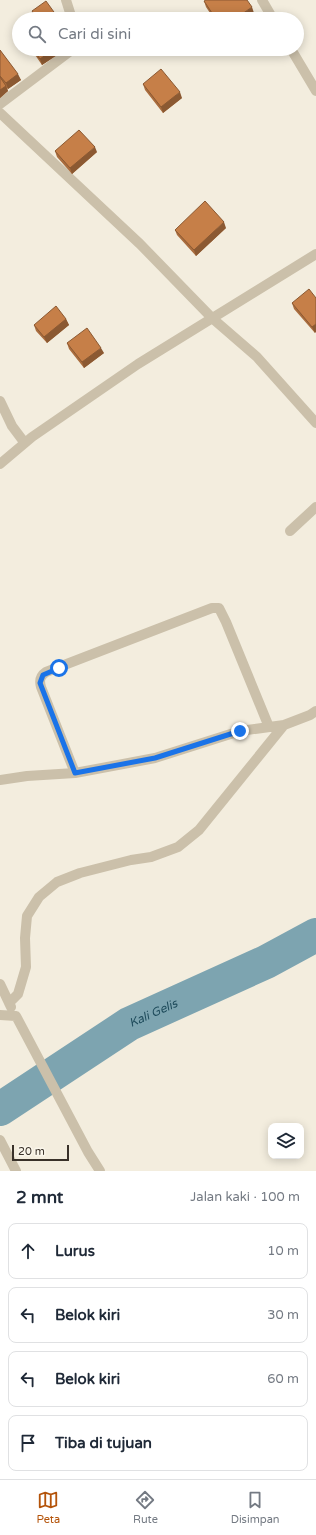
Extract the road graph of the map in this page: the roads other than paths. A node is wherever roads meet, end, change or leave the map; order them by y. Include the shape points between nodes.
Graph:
1 (66, 0) edge
2 (262, 0) edge
3 (70, 12) edge
4 (269, 12) edge
5 (64, 56) edge
6 (295, 56) edge
7 (316, 91) edge
8 (0, 104) edge
9 (0, 113) edge
10 (316, 254) edge
11 (212, 318) junction
12 (0, 401) edge
13 (316, 423) edge
14 (22, 440) junction
15 (0, 464) edge
16 (316, 507) edge
17 (290, 530) dead end
18 (316, 711) edge
19 (284, 725) junction
20 (269, 727) junction
21 (75, 773) junction
22 (0, 780) edge
23 (0, 984) edge
24 (9, 1003) junction
25 (0, 1015) edge
26 (18, 1019) junction
27 (0, 1140) edge
28 (16, 1171) edge
29 (100, 1171) edge

1 - 3 street
2 - 4 street
5 - 8 street
6 - 7 street
9 - 11 street via 140,244
10 - 11 street
11 - 13 street via 257,357
11 - 14 street
12 - 14 street
14 - 15 street
16 - 17 street
18 - 19 street
19 - 20 street
19 - 24 street via 198,830 178,847 151,857 131,860 57,882 39,897 27,916 26,967 18,994
20 - 21 street via 240,731 155,758
20 - 21 street via 226,622 219,608 212,608 46,672 41,677 41,687
21 - 22 street
23 - 24 street
24 - 26 street
25 - 26 street
26 - 29 street
27 - 28 street

